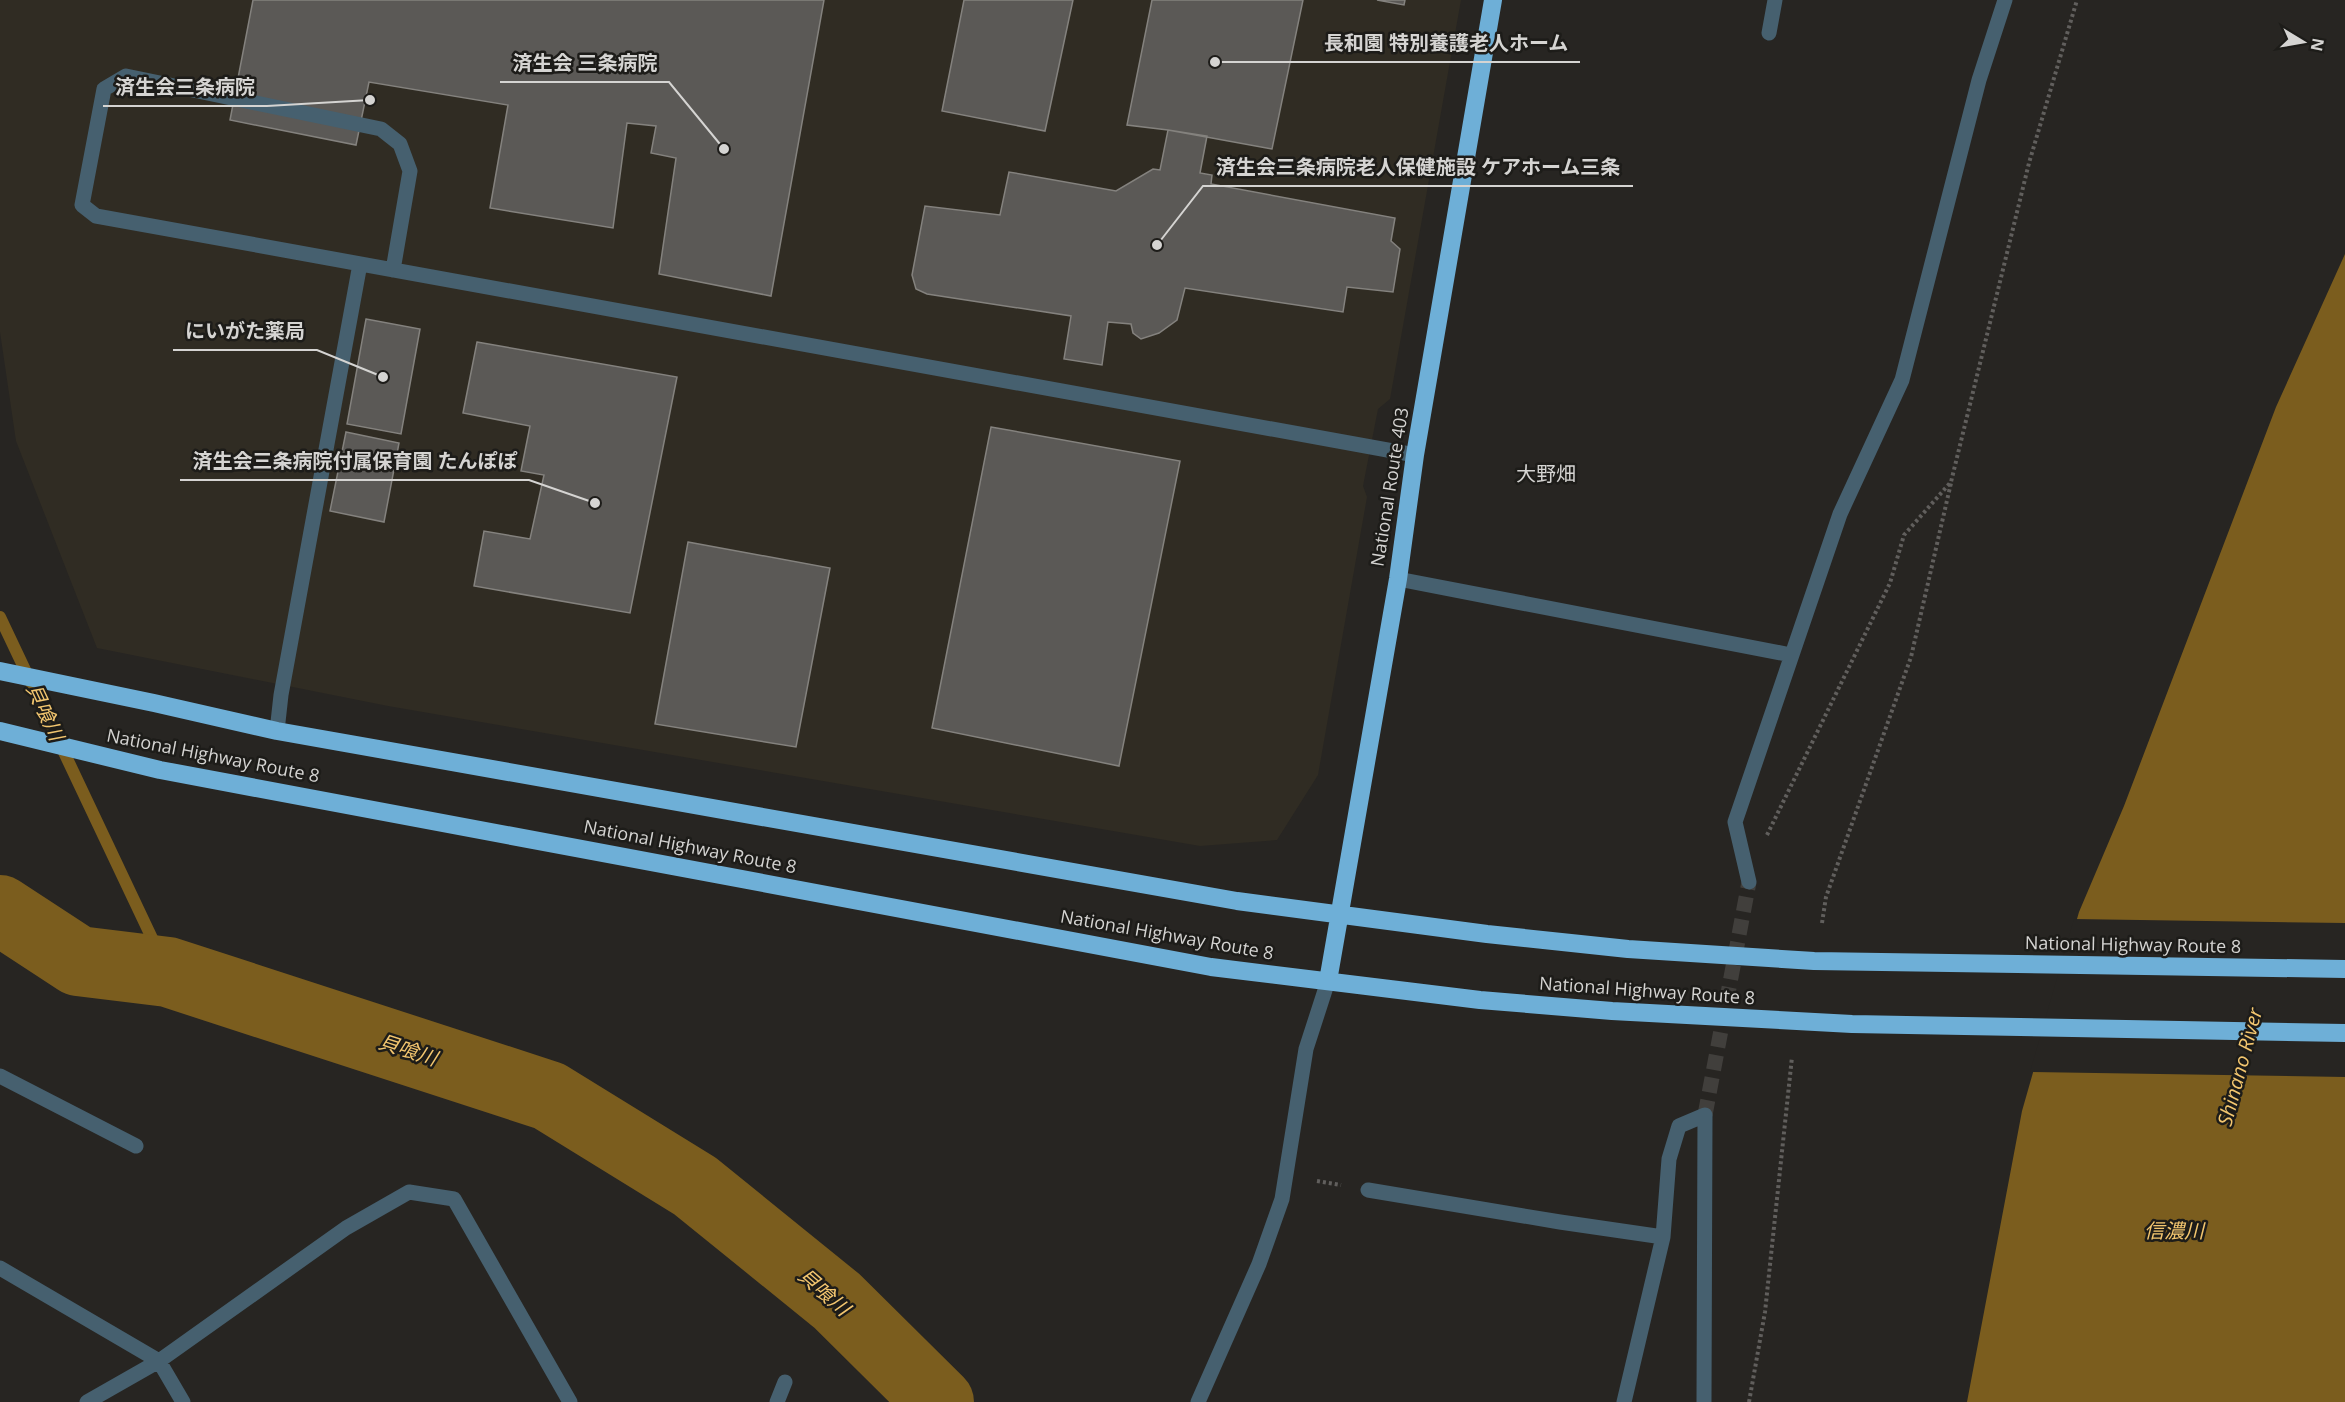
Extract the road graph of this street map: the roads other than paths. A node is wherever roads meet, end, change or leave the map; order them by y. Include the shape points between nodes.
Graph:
1 (1493, 0) edge
2 (1775, 0) edge
3 (2005, 0) edge
4 (1769, 33) dead end
5 (360, 264) junction
6 (393, 270) junction
7 (1415, 455) junction
8 (1398, 579) junction
9 (1791, 655) junction
10 (0, 672) edge
11 (0, 731) edge
12 (277, 731) junction
13 (1749, 882) tunnel mouth
14 (1340, 915) junction
15 (2345, 969) edge
16 (1328, 981) junction
17 (2345, 1033) edge
18 (0, 1076) edge
19 (136, 1146) dead end
20 (1368, 1190) dead end
21 (1663, 1237) junction
22 (0, 1268) edge
23 (159, 1361) junction
24 (785, 1382) dead end
25 (87, 1402) edge
26 (183, 1402) edge
27 (570, 1402) edge
28 (777, 1402) edge
29 (1198, 1402) edge
30 (1624, 1402) edge
31 (1704, 1402) edge

1 - 7 highway, National Route 403
2 - 4 street
3 - 9 street via 1979,80 1902,380 1840,514
5 - 6 street
5 - 6 street via 96,216 82,205 104,89 126,76 381,129 400,144 410,171
5 - 12 street
6 - 7 street
7 - 8 highway, National Route 403
8 - 9 street
8 - 14 highway, National Route 403
9 - 13 street via 1735,822
10 - 12 highway, National Highway Route 8
11 - 16 highway, National Highway Route 8 via 160,770 1211,967
12 - 14 highway, National Highway Route 8
14 - 15 highway, National Highway Route 8 via 1628,949 1865,962
14 - 16 highway, National Route 403
16 - 17 highway, National Highway Route 8 via 1590,1010 1852,1024
16 - 29 street via 1306,1049 1282,1199
18 - 19 street
20 - 21 street
21 - 30 street
21 - 31 street via 1669,1159 1680,1126 1706,1115
22 - 23 street
23 - 25 street
23 - 26 street
23 - 27 street via 346,1228 409,1192 454,1199
24 - 28 street

